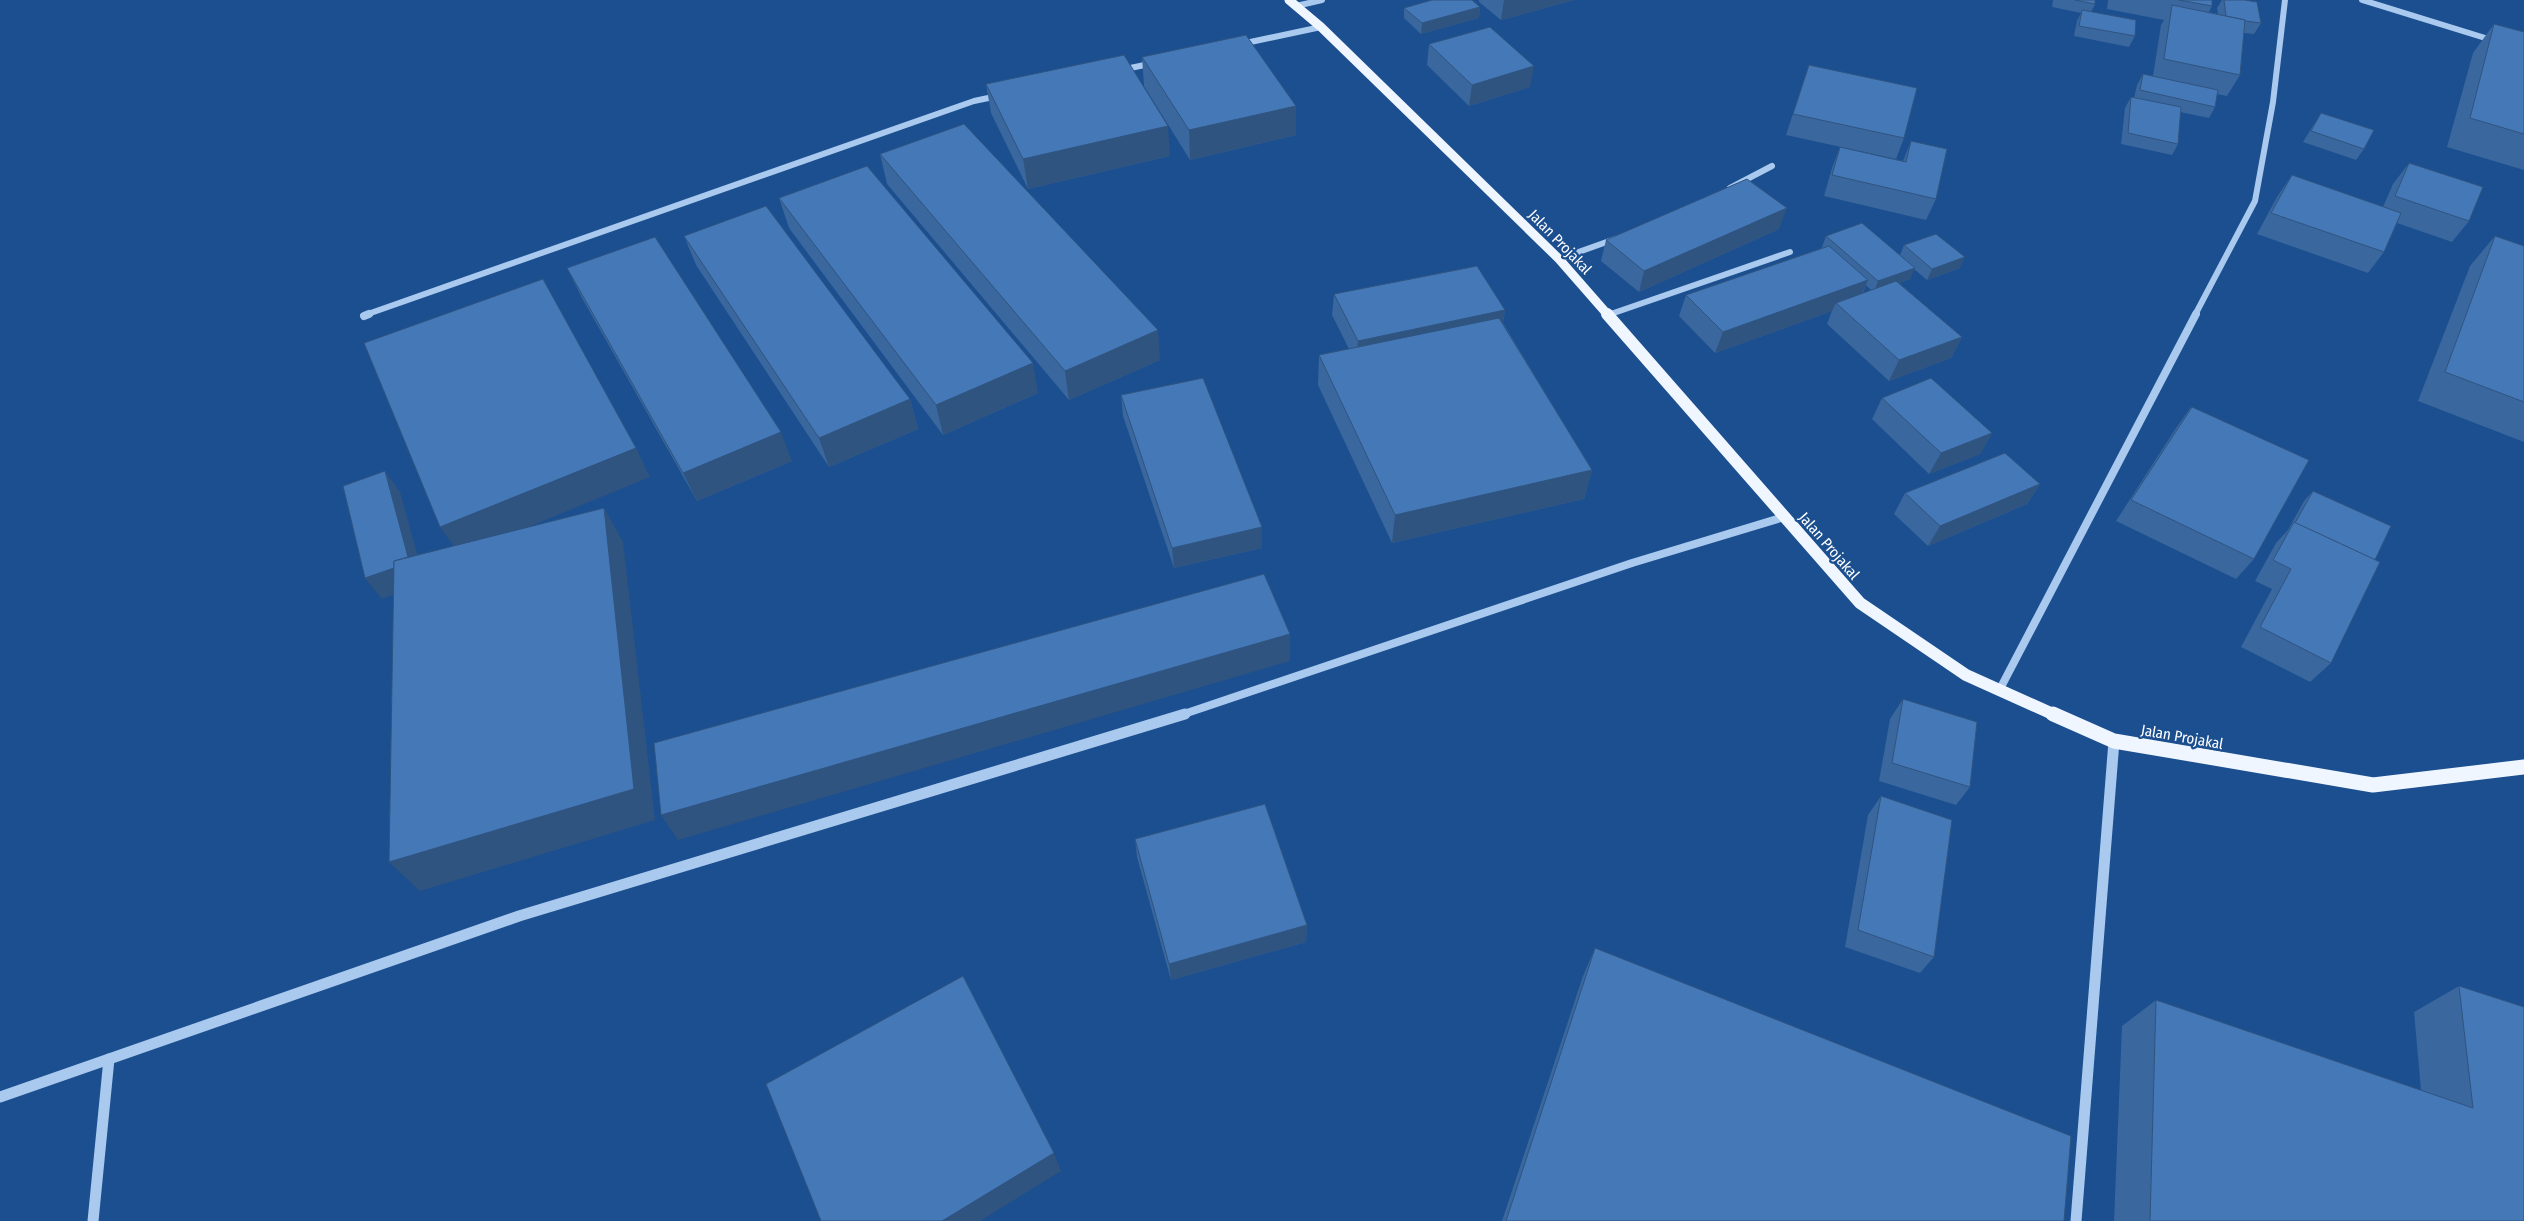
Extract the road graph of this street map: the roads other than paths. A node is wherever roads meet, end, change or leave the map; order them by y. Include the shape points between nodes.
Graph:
1 (1322, 0) edge
2 (2286, 0) edge
3 (2362, 0) edge
4 (1293, 3) edge
5 (1321, 27) junction
6 (2505, 44) edge
7 (1234, 45) edge
8 (1167, 60) edge
9 (1109, 72) edge
10 (1003, 95) edge
11 (1772, 166) dead end
12 (1719, 194) edge
13 (1621, 237) edge
14 (1790, 252) dead end
15 (1559, 259) junction
16 (1608, 315) junction
17 (364, 316) dead end
18 (1784, 517) junction
19 (2000, 689) junction
20 (2114, 741) junction
21 (2524, 767) edge
22 (109, 1059) junction
23 (0, 1097) edge
24 (93, 1221) edge
25 (2076, 1221) edge

1 - 4 street
2 - 19 street via 2255,201
3 - 6 street
4 - 5 main road, Jalan Projakal
5 - 7 street
5 - 15 main road, Jalan Projakal
8 - 9 street
10 - 17 street via 974,101
11 - 12 street
13 - 15 street
14 - 16 street
15 - 16 main road, Jalan Projakal
16 - 18 main road, Jalan Projakal
18 - 19 main road, Jalan Projakal via 1860,603 1966,675
18 - 22 street via 1632,562 1184,714 519,916
19 - 20 main road, Jalan Projakal
20 - 21 main road, Jalan Projakal via 2373,785
20 - 25 street
22 - 23 street
22 - 24 street

